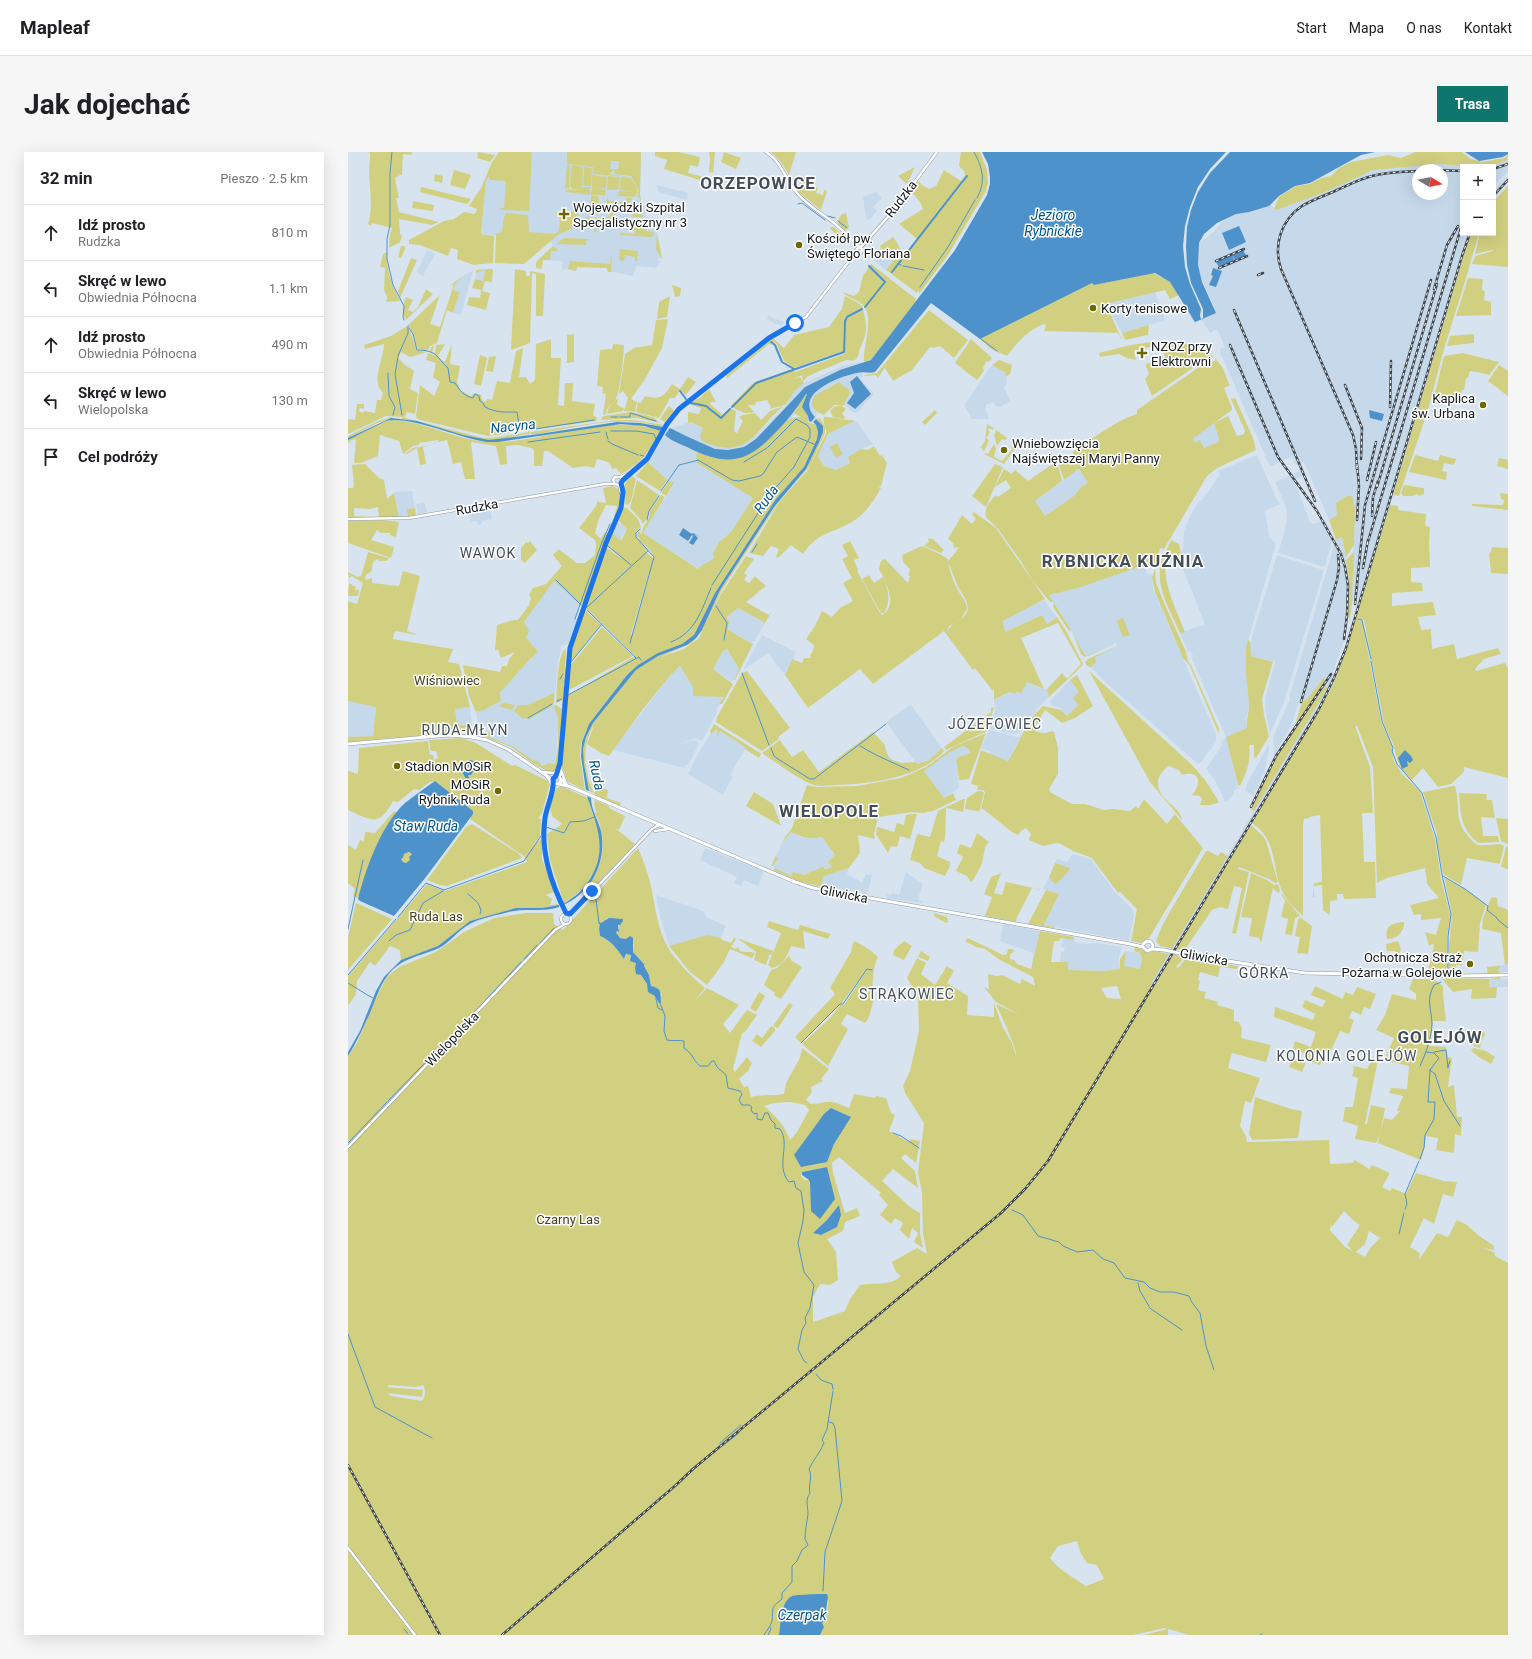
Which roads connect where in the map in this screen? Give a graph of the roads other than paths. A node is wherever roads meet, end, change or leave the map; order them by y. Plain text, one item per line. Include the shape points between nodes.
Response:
1 (766, 152) edge
2 (937, 152) edge
3 (858, 249) junction
4 (858, 254) junction
5 (853, 256) junction
6 (613, 480) junction
7 (621, 481) junction
8 (605, 484) junction
9 (615, 484) junction
10 (348, 519) edge
11 (348, 744) edge
12 (560, 763) junction
13 (543, 772) junction
14 (556, 780) junction
15 (566, 785) junction
16 (571, 787) junction
17 (552, 789) junction
18 (551, 794) junction
19 (652, 822) junction
20 (659, 824) junction
21 (669, 829) junction
22 (654, 830) junction
23 (562, 908) junction
24 (576, 909) junction
25 (567, 914) junction
26 (562, 916) junction
27 (571, 918) junction
28 (561, 920) junction
29 (565, 924) junction
30 (555, 930) junction
31 (1144, 946) junction
32 (1152, 947) junction
33 (1508, 975) edge
34 (348, 1147) edge
35 (348, 1548) edge
36 (415, 1635) edge

1 - 3 main road via 778,163 798,194 837,226
2 - 3 main road, Rudzka via 894,210
3 - 4 main road
3 - 4 main road via 862,253
3 - 5 main road, Rudzka
4 - 5 main road
5 - 7 main road, Rudzka via 806,317 769,338 679,409 650,454
6 - 7 main road, Rudzka via 616,476
6 - 8 main road, Rudzka
6 - 9 main road
7 - 9 main road, Rudzka
7 - 12 main road via 621,508 571,643
8 - 9 main road, Rudzka
8 - 10 main road, Rudzka via 411,518
11 - 13 main road, Gliwicka via 449,735 466,736 502,746
12 - 13 main road via 555,773
12 - 14 main road
12 - 15 main road
13 - 14 main road, Gliwicka
13 - 17 main road
14 - 15 main road, Gliwicka via 562,780
14 - 16 main road, Gliwicka
14 - 17 main road
14 - 18 main road
15 - 16 main road, Gliwicka
16 - 19 main road, Gliwicka
17 - 18 main road
18 - 23 main road via 545,817 544,842 547,865
19 - 20 main road, Gliwicka
19 - 22 main road
20 - 21 main road, Gliwicka
20 - 22 main road
21 - 22 main road
21 - 31 main road, Gliwicka via 813,888
22 - 24 main road
23 - 25 main road
23 - 26 main road
24 - 25 main road
24 - 27 main road
25 - 26 main road
25 - 27 main road
26 - 28 main road
27 - 29 main road
28 - 29 main road
28 - 30 main road, Wielopolska
29 - 30 main road, Wielopolska
30 - 34 main road, Wielopolska
31 - 32 main road via 1148,951
31 - 32 main road via 1145,942 1149,941
32 - 33 main road, Gliwicka, bridge via 1307,973
35 - 36 main road

